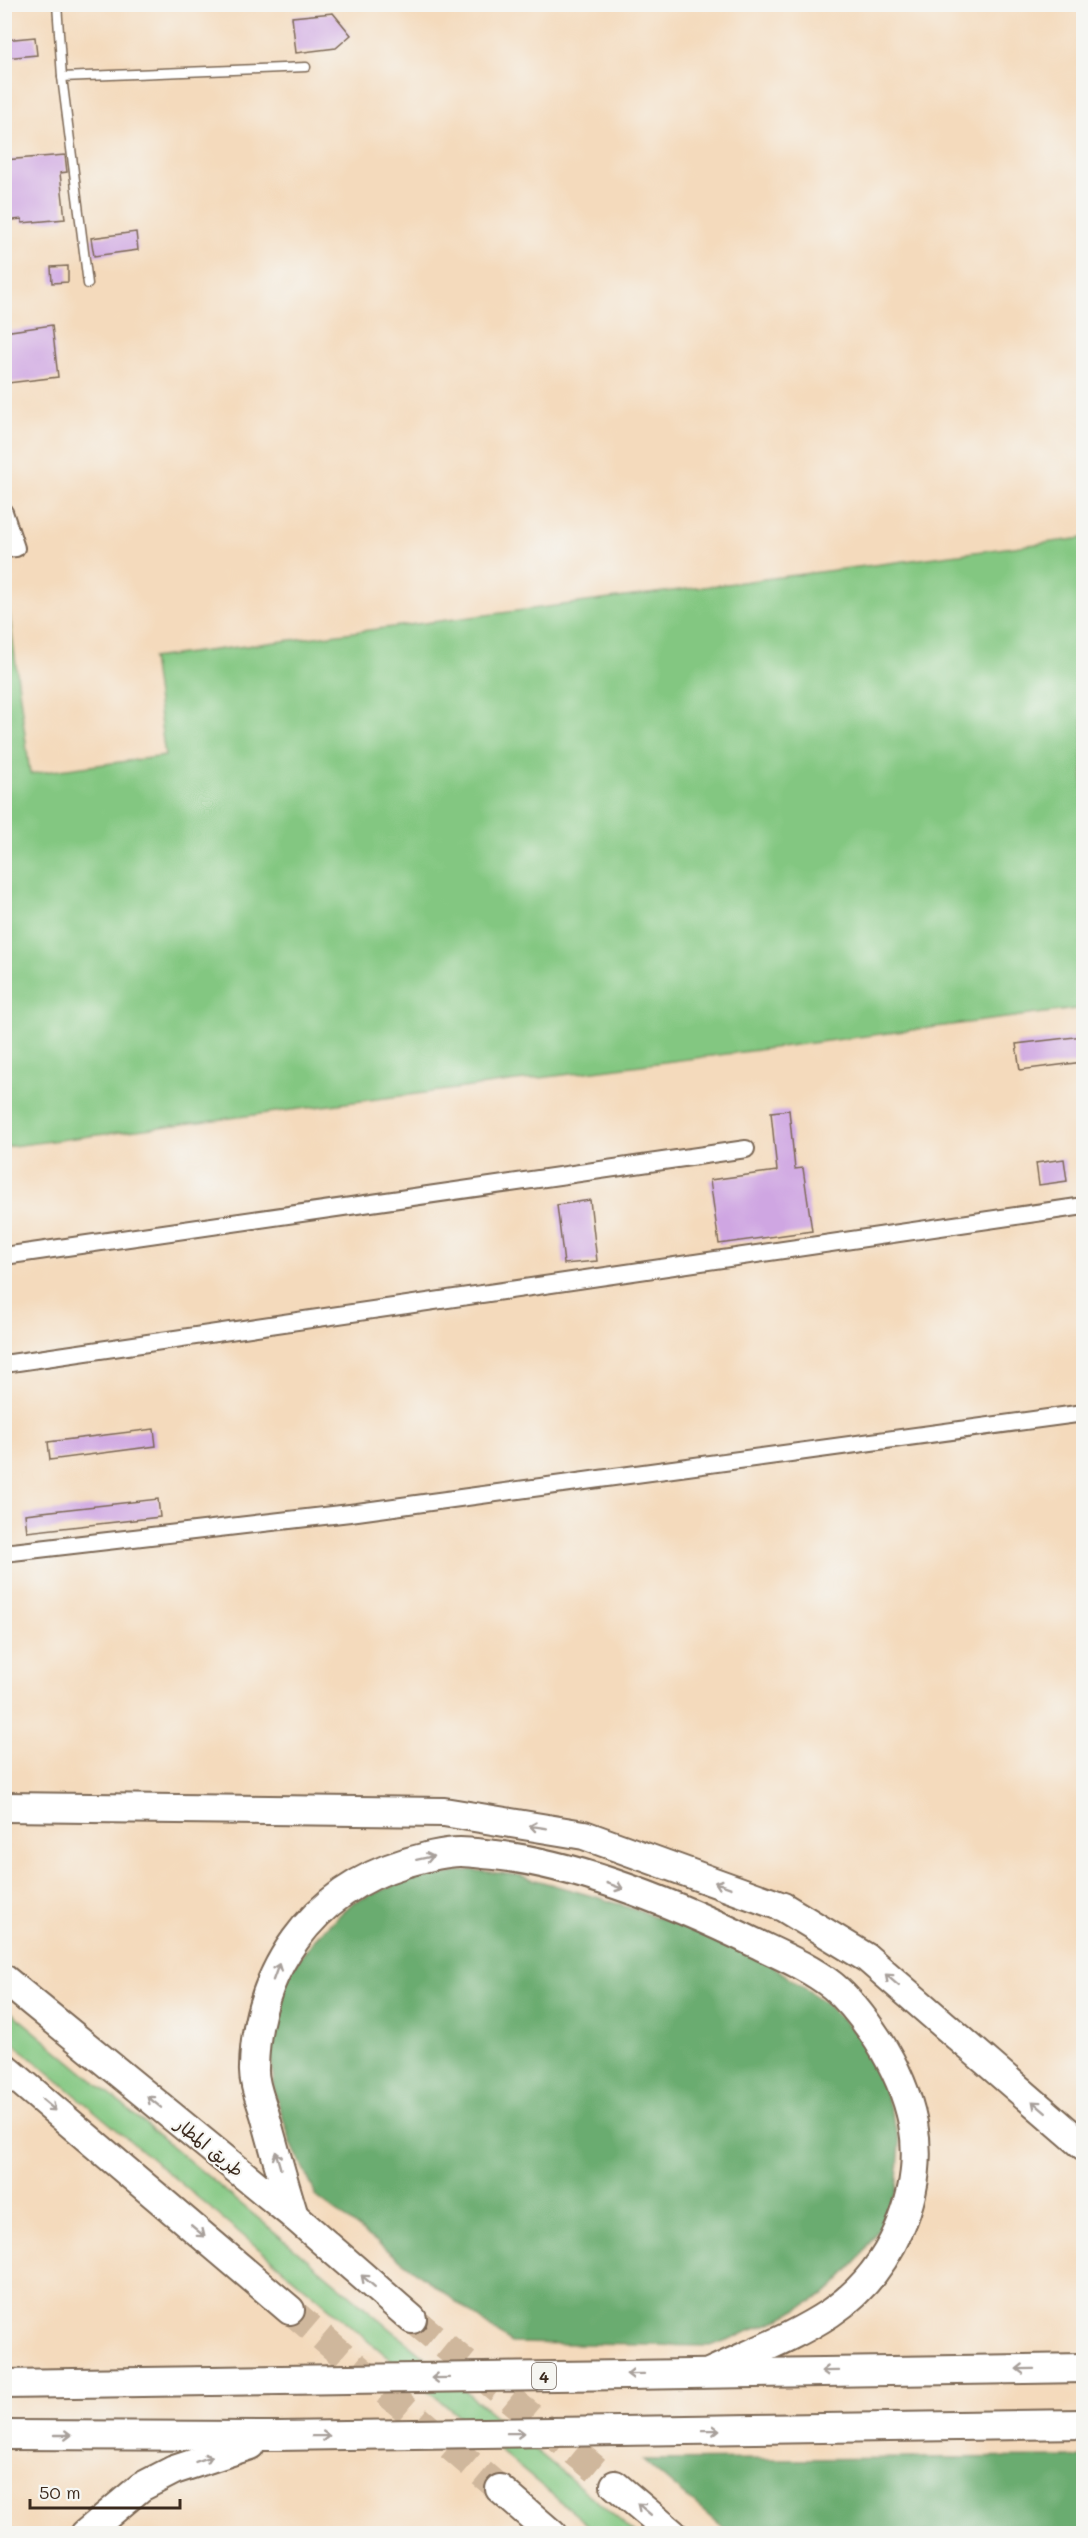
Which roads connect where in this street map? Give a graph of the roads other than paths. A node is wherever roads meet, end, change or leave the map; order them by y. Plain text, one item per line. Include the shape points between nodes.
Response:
1 (57, 4) edge
2 (306, 67) dead end
3 (62, 77) junction
4 (88, 284) dead end
5 (4, 512) edge
6 (4, 549) edge
7 (746, 1149) dead end
8 (1083, 1206) edge
9 (4, 1256) edge
10 (4, 1364) edge
11 (1083, 1413) edge
12 (4, 1553) edge
13 (4, 1807) edge
14 (4, 1979) edge
15 (4, 2067) edge
16 (1083, 2146) edge
17 (294, 2216) junction
18 (290, 2310) tunnel mouth
19 (412, 2319) tunnel mouth
20 (1083, 2368) edge
21 (711, 2372) junction
22 (4, 2384) edge
23 (1083, 2424) edge
24 (4, 2435) edge
25 (277, 2436) junction
26 (615, 2485) tunnel mouth
27 (500, 2489) tunnel mouth
28 (85, 2534) edge
29 (552, 2534) edge
30 (673, 2534) edge

1 - 3 lane
2 - 3 lane
3 - 4 lane
5 - 6 street via 16,548
7 - 9 street
8 - 10 street
11 - 12 street via 350,1513
16 -> 13 highway via 867,1958 783,1907 584,1835 444,1812
17 -> 14 highway, طريق المطار
15 -> 18 highway
19 -> 17 highway, طريق المطار
17 -> 21 highway via 253,2072 258,2023 281,1959 299,1932 353,1885 384,1869 459,1851 518,1858 579,1873 698,1916 802,1966 833,1986 861,2014 902,2085 913,2125 915,2163 909,2203 898,2233 884,2258 859,2287 832,2312
20 -> 21 highway, 4
21 -> 22 highway, 4
25 -> 23 highway
24 -> 25 highway
28 -> 25 highway via 141,2487 158,2478
30 -> 26 highway
27 - 29 highway

